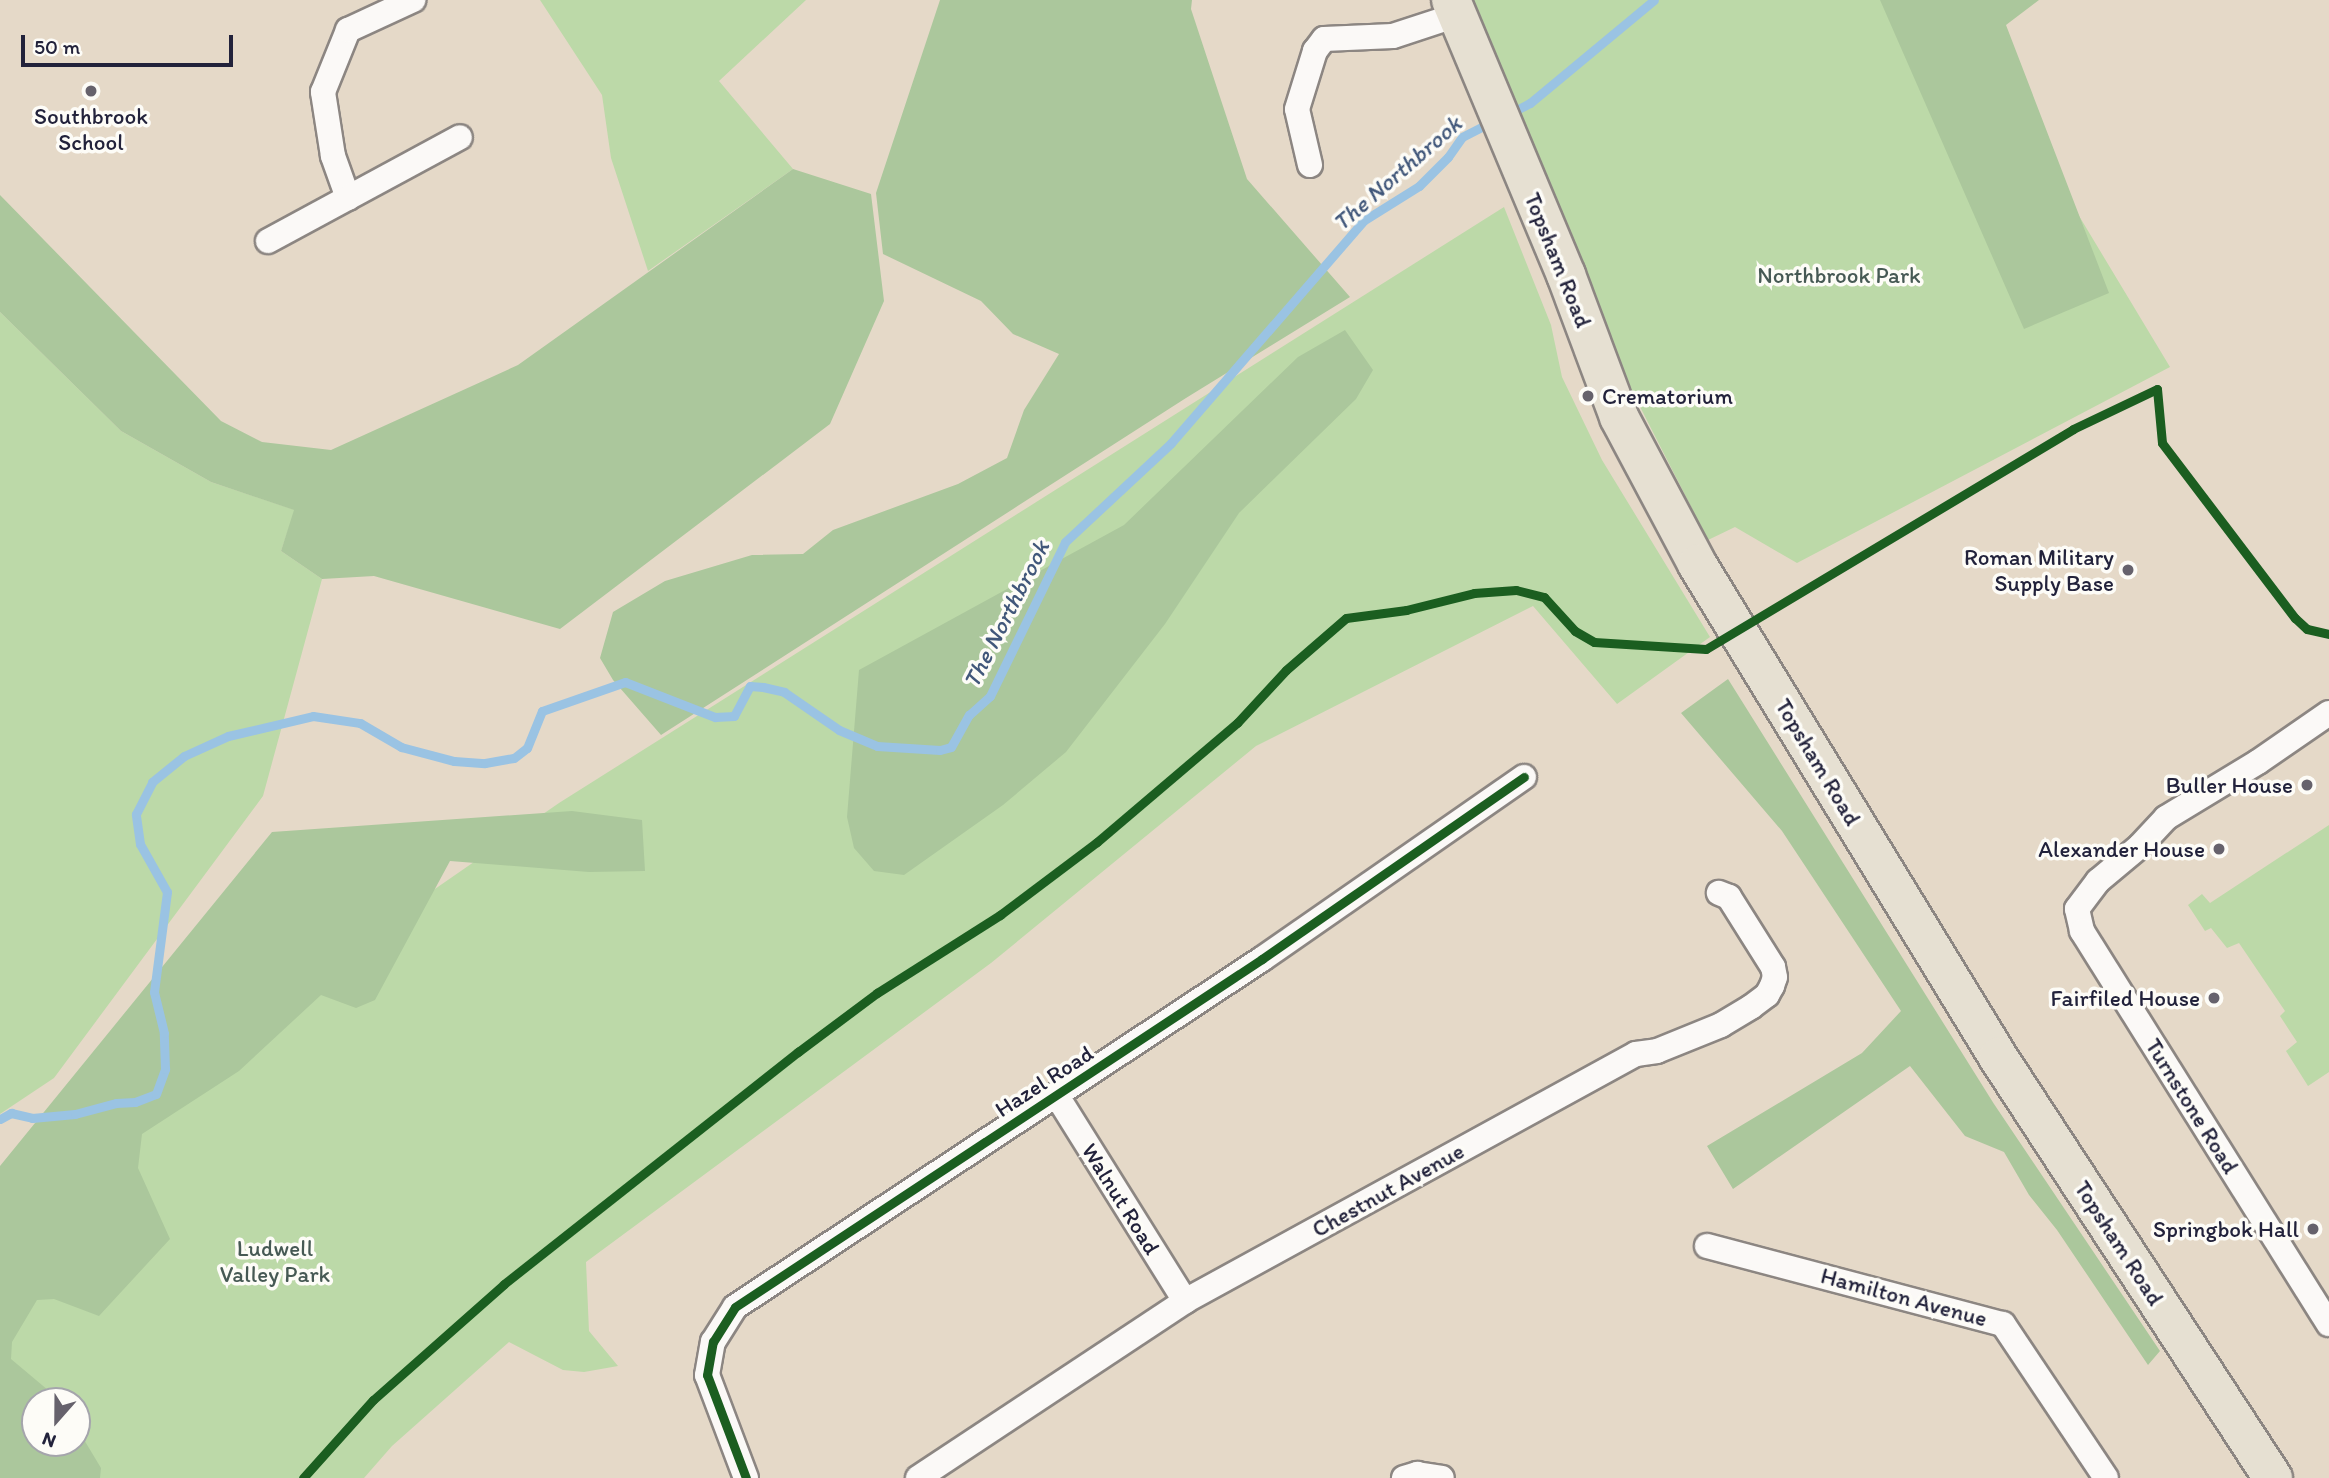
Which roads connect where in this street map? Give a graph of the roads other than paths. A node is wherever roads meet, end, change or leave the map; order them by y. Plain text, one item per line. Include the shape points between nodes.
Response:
1 (413, 0) edge
2 (1454, 8) edge
3 (460, 137) dead end
4 (1310, 164) dead end
5 (348, 198) junction
6 (268, 241) dead end
7 (2329, 713) edge
8 (1524, 777) dead end
9 (1719, 893) dead end
10 (1058, 1096) junction
11 (1707, 1246) dead end
12 (1185, 1301) junction
13 (2329, 1324) edge
14 (746, 1478) edge
15 (918, 1478) edge
16 (1404, 1478) edge
17 (1442, 1478) edge
18 (2106, 1478) edge
19 (2273, 1478) edge

1 - 5 street via 348,30 323,92 333,156
2 - 4 street via 1393,36 1324,39 1315,51 1297,109
2 - 19 main road, Topsham Road via 1566,275 1619,417 1698,564 1998,1057
3 - 5 street
5 - 6 street
7 - 13 street, Turnstone Road via 2166,818 2098,881 2077,909 2082,930
8 - 10 street, Hazel Road
9 - 12 street, Chestnut Avenue via 1730,897 1773,967 1775,978 1767,995 1721,1024 1657,1051 1636,1054
10 - 12 street, Walnut Road
10 - 14 street, Hazel Road via 735,1307 713,1342 706,1375
11 - 18 street, Hamilton Avenue via 2003,1324
12 - 15 street, Chestnut Avenue
16 - 17 street via 1417,1474

